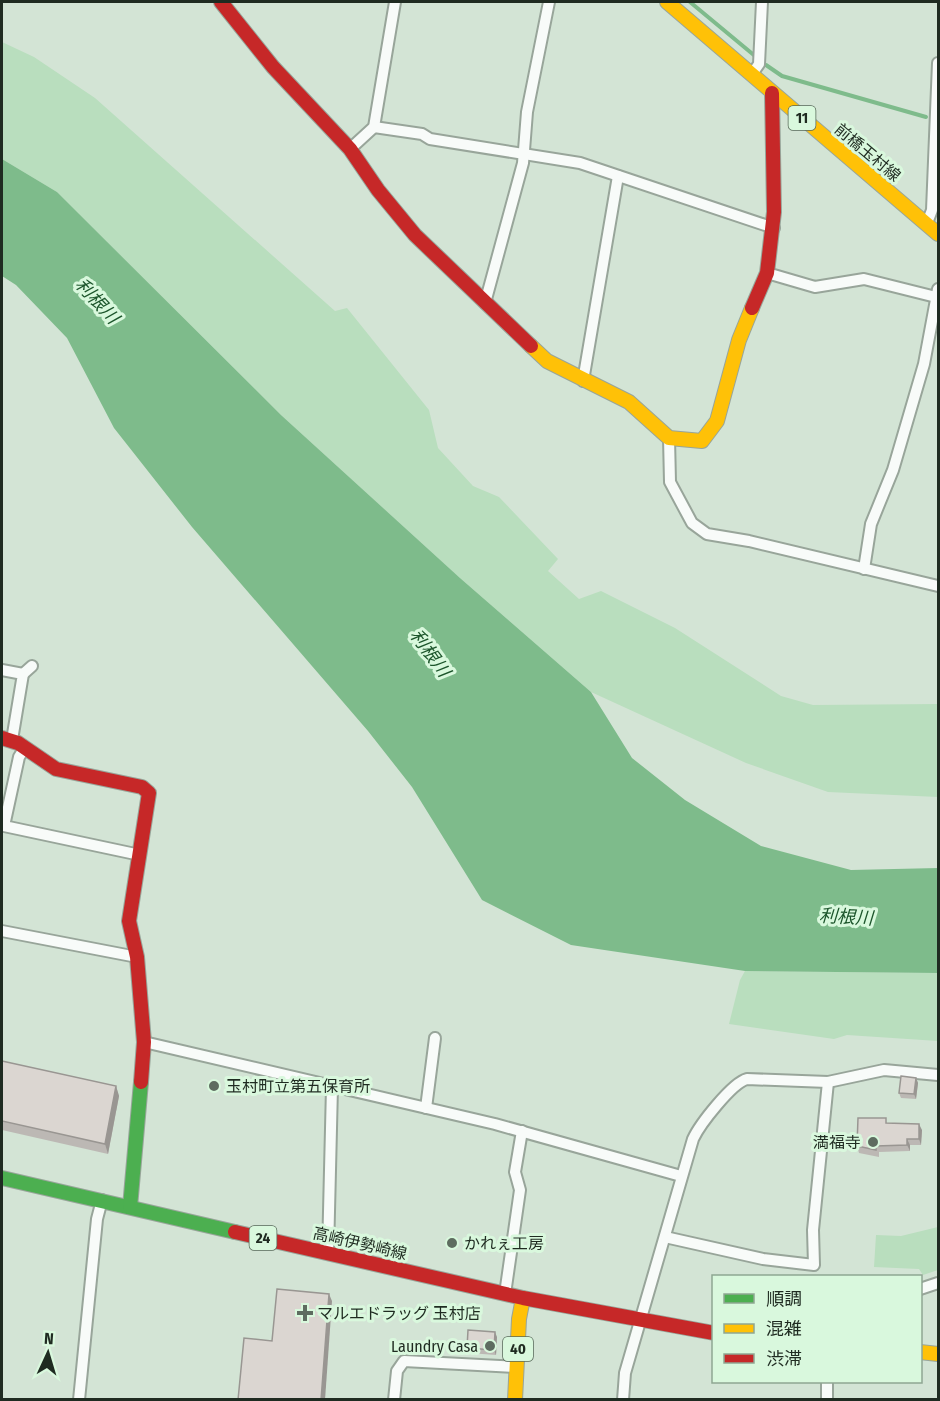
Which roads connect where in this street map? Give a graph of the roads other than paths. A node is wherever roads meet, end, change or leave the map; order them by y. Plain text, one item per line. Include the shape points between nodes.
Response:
1 (221, 2) edge
2 (395, 2) edge
3 (549, 2) edge
4 (667, 2) edge
5 (762, 2) edge
6 (939, 63) edge
7 (752, 74) junction
8 (772, 93) junction
9 (374, 127) junction
10 (937, 130) edge
11 (350, 148) junction
12 (525, 153) junction
13 (618, 176) junction
14 (927, 223) junction
15 (774, 228) junction
16 (939, 234) edge
17 (767, 273) junction
18 (937, 293) edge
19 (485, 303) junction
20 (583, 381) junction
21 (669, 438) junction
22 (864, 569) junction
23 (939, 586) edge
24 (32, 666) dead end
25 (2, 670) edge
26 (23, 674) junction
27 (7, 739) edge
28 (24, 749) junction
29 (140, 855) junction
30 (2, 931) edge
31 (137, 957) junction
32 (435, 1038) dead end
33 (144, 1042) junction
34 (939, 1075) edge
35 (828, 1082) junction
36 (332, 1087) junction
37 (426, 1108) junction
38 (522, 1131) junction
39 (681, 1176) junction
40 (2, 1178) edge
41 (102, 1200) junction
42 (130, 1207) junction
43 (664, 1237) junction
44 (328, 1253) junction
45 (939, 1283) edge
46 (922, 1288) edge
47 (506, 1294) junction
48 (523, 1298) junction
49 (640, 1321) junction
50 (712, 1333) edge
51 (922, 1352) edge
52 (939, 1354) edge
53 (517, 1367) junction
54 (827, 1383) edge
55 (79, 1400) edge
56 (394, 1400) edge
57 (515, 1400) edge
58 (622, 1400) edge
59 (827, 1400) edge

1 - 11 street via 273,67
2 - 9 street
3 - 12 street via 527,112
4 - 7 street, 前橋玉村線 / 11
5 - 7 street via 759,64
6 - 10 street
7 - 8 street, 前橋玉村線 / 11
8 - 14 street, 前橋玉村線 / 11
8 - 15 street
9 - 11 street
9 - 12 street
10 - 14 street via 932,210
11 - 19 street via 415,235
12 - 13 street
12 - 19 street
13 - 15 street
13 - 20 street
14 - 16 street, 前橋玉村線 / 11
15 - 17 street
17 - 18 street via 815,287 864,279
17 - 21 street via 739,340 717,421 702,441
18 - 22 street via 924,364 893,470 871,524
19 - 20 street via 547,361
20 - 21 street via 628,402
21 - 22 street via 670,482 688,518 699,530
22 - 23 street
24 - 26 street
25 - 26 street
26 - 27 street
27 - 28 street
28 - 29 street via 56,769 147,789 150,798
28 - 29 street via 4,826
29 - 31 street via 129,921
30 - 31 street
31 - 33 street
32 - 37 street
33 - 36 street
33 - 42 street
34 - 35 street via 884,1070
35 - 39 street via 747,1079 738,1083 697,1131
35 - 43 street via 813,1230 814,1265 763,1259
36 - 37 street
36 - 44 street
37 - 38 street
38 - 39 street
38 - 47 street via 515,1172 520,1190
39 - 43 street
40 - 41 street, 高崎伊勢崎線 / 24
41 - 42 street, 高崎伊勢崎線 / 24
41 - 55 street
42 - 44 street, 高崎伊勢崎線 / 24
43 - 49 street
44 - 47 street, 高崎伊勢崎線 / 24
45 - 46 street
47 - 48 street, 高崎伊勢崎線 / 24
48 - 49 street, 高崎伊勢崎線 / 24
48 - 53 street, 40
49 - 50 street, 高崎伊勢崎線 / 24
49 - 58 street via 625,1373
51 - 52 street
53 - 56 street via 404,1361 397,1371
53 - 57 street, 40
54 - 59 street

